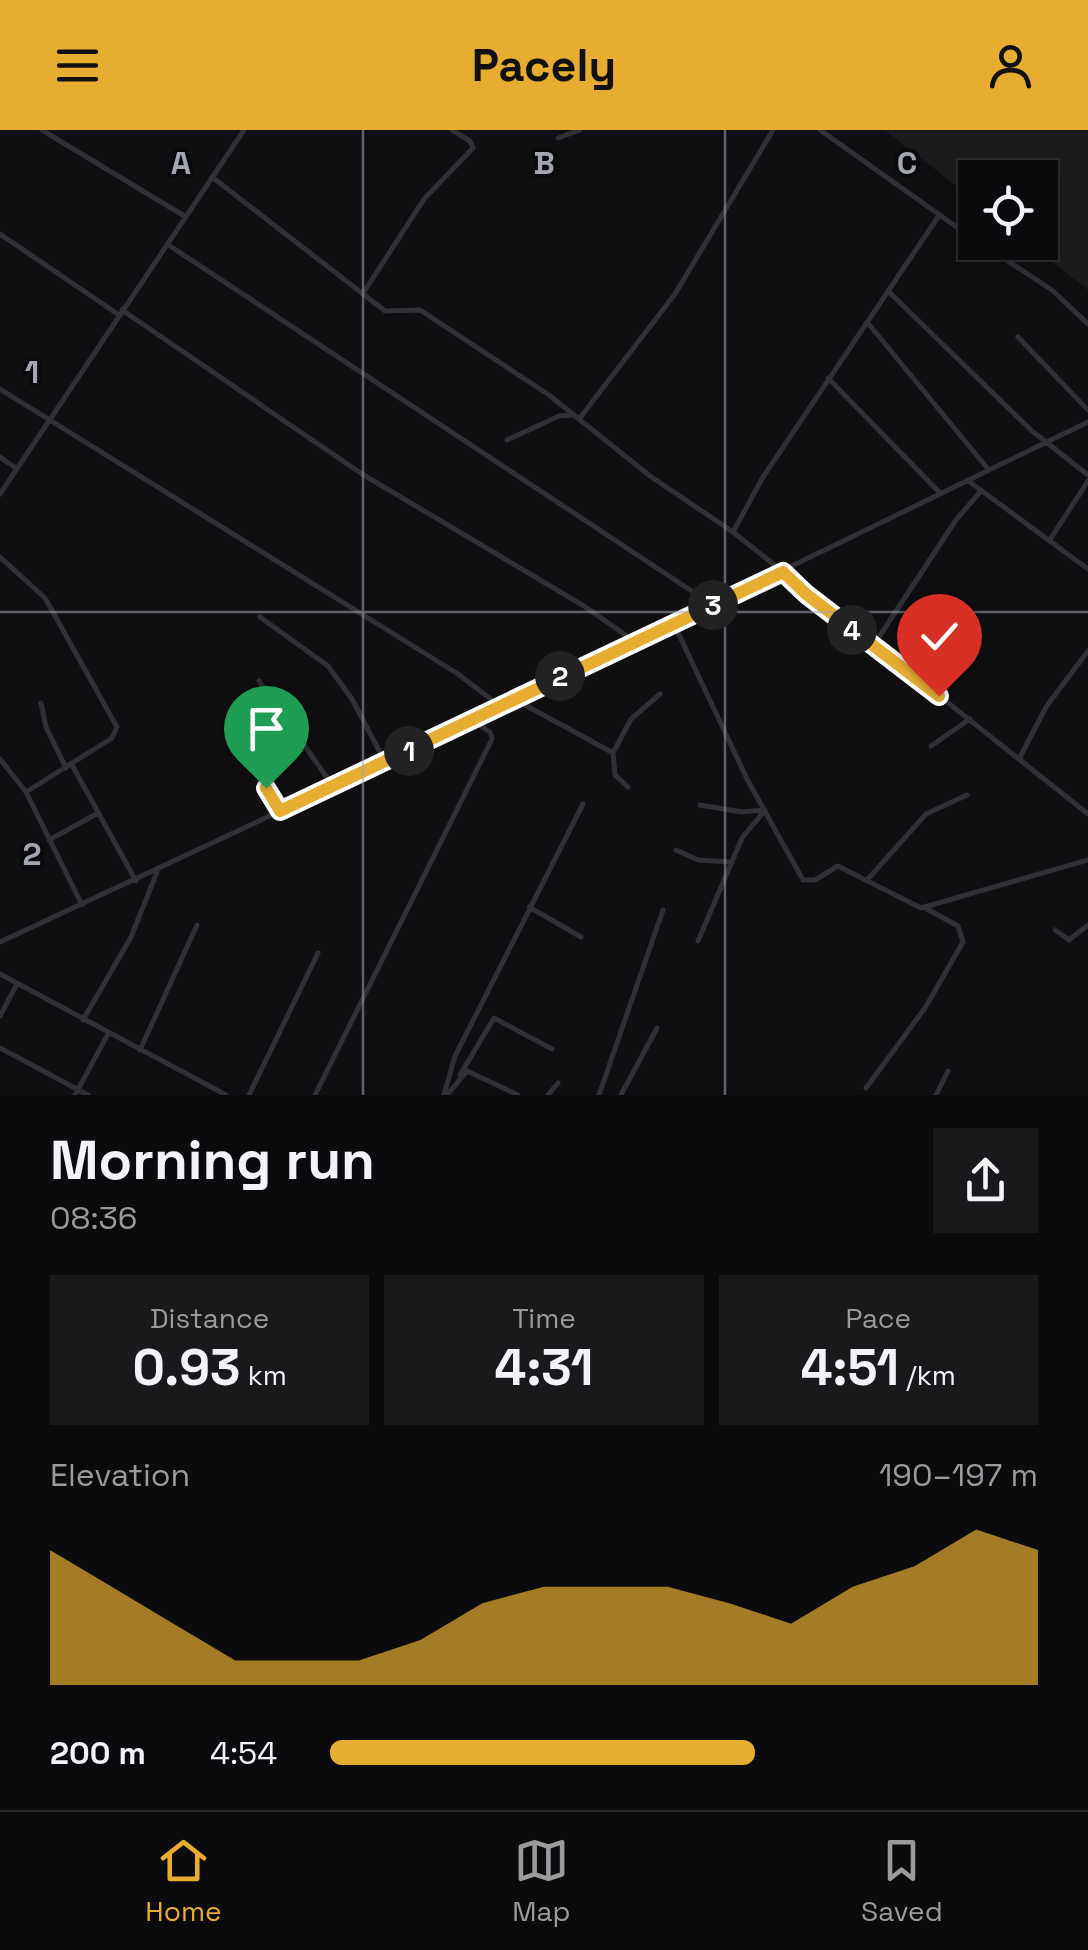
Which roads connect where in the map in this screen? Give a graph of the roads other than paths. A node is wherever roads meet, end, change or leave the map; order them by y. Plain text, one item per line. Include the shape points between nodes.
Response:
1 (42, 130) edge
2 (244, 130) edge
3 (452, 130) edge
4 (580, 130) edge
5 (773, 130) edge
6 (820, 130) edge
7 (558, 138) dead end
8 (212, 177) junction
9 (186, 216) junction
10 (938, 216) junction
11 (958, 229) edge
12 (0, 234) edge
13 (167, 244) junction
14 (1006, 260) edge
15 (364, 292) junction
16 (888, 292) junction
17 (121, 312) junction
18 (867, 322) junction
19 (1088, 324) edge
20 (1018, 337) dead end
21 (828, 378) junction
22 (0, 388) edge
23 (1088, 410) edge
24 (576, 417) junction
25 (49, 422) junction
26 (1088, 422) edge
27 (507, 440) dead end
28 (1046, 442) junction
29 (0, 458) edge
30 (17, 469) junction
31 (988, 469) junction
32 (1088, 478) edge
33 (967, 480) junction
34 (981, 491) junction
35 (940, 493) junction
36 (0, 494) edge
37 (732, 532) junction
38 (1050, 538) junction
39 (0, 558) edge
40 (1088, 569) edge
41 (783, 572) junction
42 (713, 605) junction
43 (260, 616) dead end
44 (674, 624) junction
45 (634, 641) junction
46 (873, 646) junction
47 (1088, 651) edge
48 (259, 681) dead end
49 (660, 694) dead end
50 (516, 700) junction
51 (41, 703) dead end
52 (501, 707) junction
53 (970, 719) junction
54 (473, 721) junction
55 (234, 738) dead end
56 (932, 746) dead end
57 (613, 753) junction
58 (1020, 758) junction
59 (0, 759) edge
60 (384, 762) junction
61 (69, 766) junction
62 (333, 786) junction
63 (628, 787) dead end
64 (26, 792) junction
65 (968, 795) dead end
66 (582, 804) dead end
67 (700, 805) dead end
68 (765, 810) junction
69 (280, 811) junction
70 (99, 812) junction
71 (1088, 814) edge
72 (49, 840) junction
73 (676, 850) dead end
74 (1088, 860) edge
75 (732, 862) junction
76 (158, 871) junction
77 (867, 880) junction
78 (136, 881) junction
79 (82, 905) junction
80 (530, 907) junction
81 (924, 908) junction
82 (664, 910) dead end
83 (197, 925) dead end
84 (1088, 925) edge
85 (1055, 930) dead end
86 (581, 937) dead end
87 (698, 941) dead end
88 (0, 942) edge
89 (318, 953) dead end
90 (0, 974) edge
91 (17, 984) junction
92 (0, 1016) edge
93 (83, 1020) junction
94 (657, 1028) dead end
95 (108, 1034) junction
96 (0, 1048) edge
97 (552, 1049) dead end
98 (140, 1050) junction
99 (948, 1070) dead end
100 (460, 1075) junction
101 (558, 1083) dead end
102 (79, 1087) junction
103 (866, 1088) dead end
104 (74, 1095) edge
105 (88, 1095) edge
106 (226, 1095) edge
107 (248, 1095) edge
108 (316, 1095) edge
109 (446, 1095) edge
110 (518, 1095) edge
111 (548, 1095) edge
112 (599, 1095) edge
113 (621, 1095) edge
114 (936, 1095) edge

1 - 9 street
2 - 8 street
3 - 15 street via 473,148 424,199
4 - 7 street
5 - 24 street via 664,311
6 - 10 street
8 - 9 street
8 - 15 street
9 - 13 street
10 - 11 street
10 - 16 street
12 - 17 street
13 - 17 street
13 - 42 street
14 - 19 street
15 - 24 street via 391,313 420,310
16 - 18 street
16 - 28 street
17 - 25 street
17 - 45 street via 362,474
18 - 21 street
18 - 31 street
20 - 23 street
21 - 35 street
21 - 37 street
22 - 25 street
24 - 27 street
24 - 37 street
25 - 30 street
25 - 52 street
26 - 28 street
28 - 31 street
28 - 32 street
29 - 30 street
30 - 36 street
31 - 33 street
32 - 38 street
33 - 34 street
33 - 35 street
34 - 38 street
34 - 46 street
35 - 41 street
37 - 41 street
38 - 40 street
39 - 61 street via 45,598 114,717 116,735
41 - 42 street
41 - 46 street
42 - 44 street
43 - 60 street via 328,666
44 - 45 street
44 - 68 street
45 - 50 street
46 - 53 street
47 - 58 street via 1046,707
48 - 62 street
49 - 57 street via 631,719
50 - 52 street
50 - 57 street
51 - 61 street via 46,727
52 - 54 street
53 - 56 street
53 - 58 street
54 - 60 street
54 - 108 street via 492,738
55 - 69 street
57 - 63 street via 615,775
58 - 71 street
59 - 64 street
60 - 62 street
61 - 64 street
61 - 70 street
62 - 69 street
64 - 72 street
65 - 77 street via 926,814
66 - 80 street
67 - 68 street
68 - 75 street
68 - 77 street via 799,877 815,880 838,866
69 - 76 street
70 - 72 street
70 - 78 street
72 - 79 street
73 - 75 street via 698,860
74 - 81 street
75 - 87 street
76 - 78 street
76 - 93 street via 131,937
77 - 81 street
78 - 79 street
79 - 88 street
80 - 86 street
80 - 109 street via 455,1056
81 - 103 street via 958,926 963,942
82 - 112 street
83 - 98 street
84 - 85 street via 1069,940
89 - 107 street
90 - 91 street
91 - 92 street
91 - 93 street
93 - 95 street
94 - 113 street
95 - 98 street
95 - 102 street
96 - 102 street
97 - 100 street via 494,1018
98 - 106 street
99 - 114 street
100 - 109 street
100 - 110 street via 467,1071
101 - 111 street
102 - 104 street
102 - 105 street

